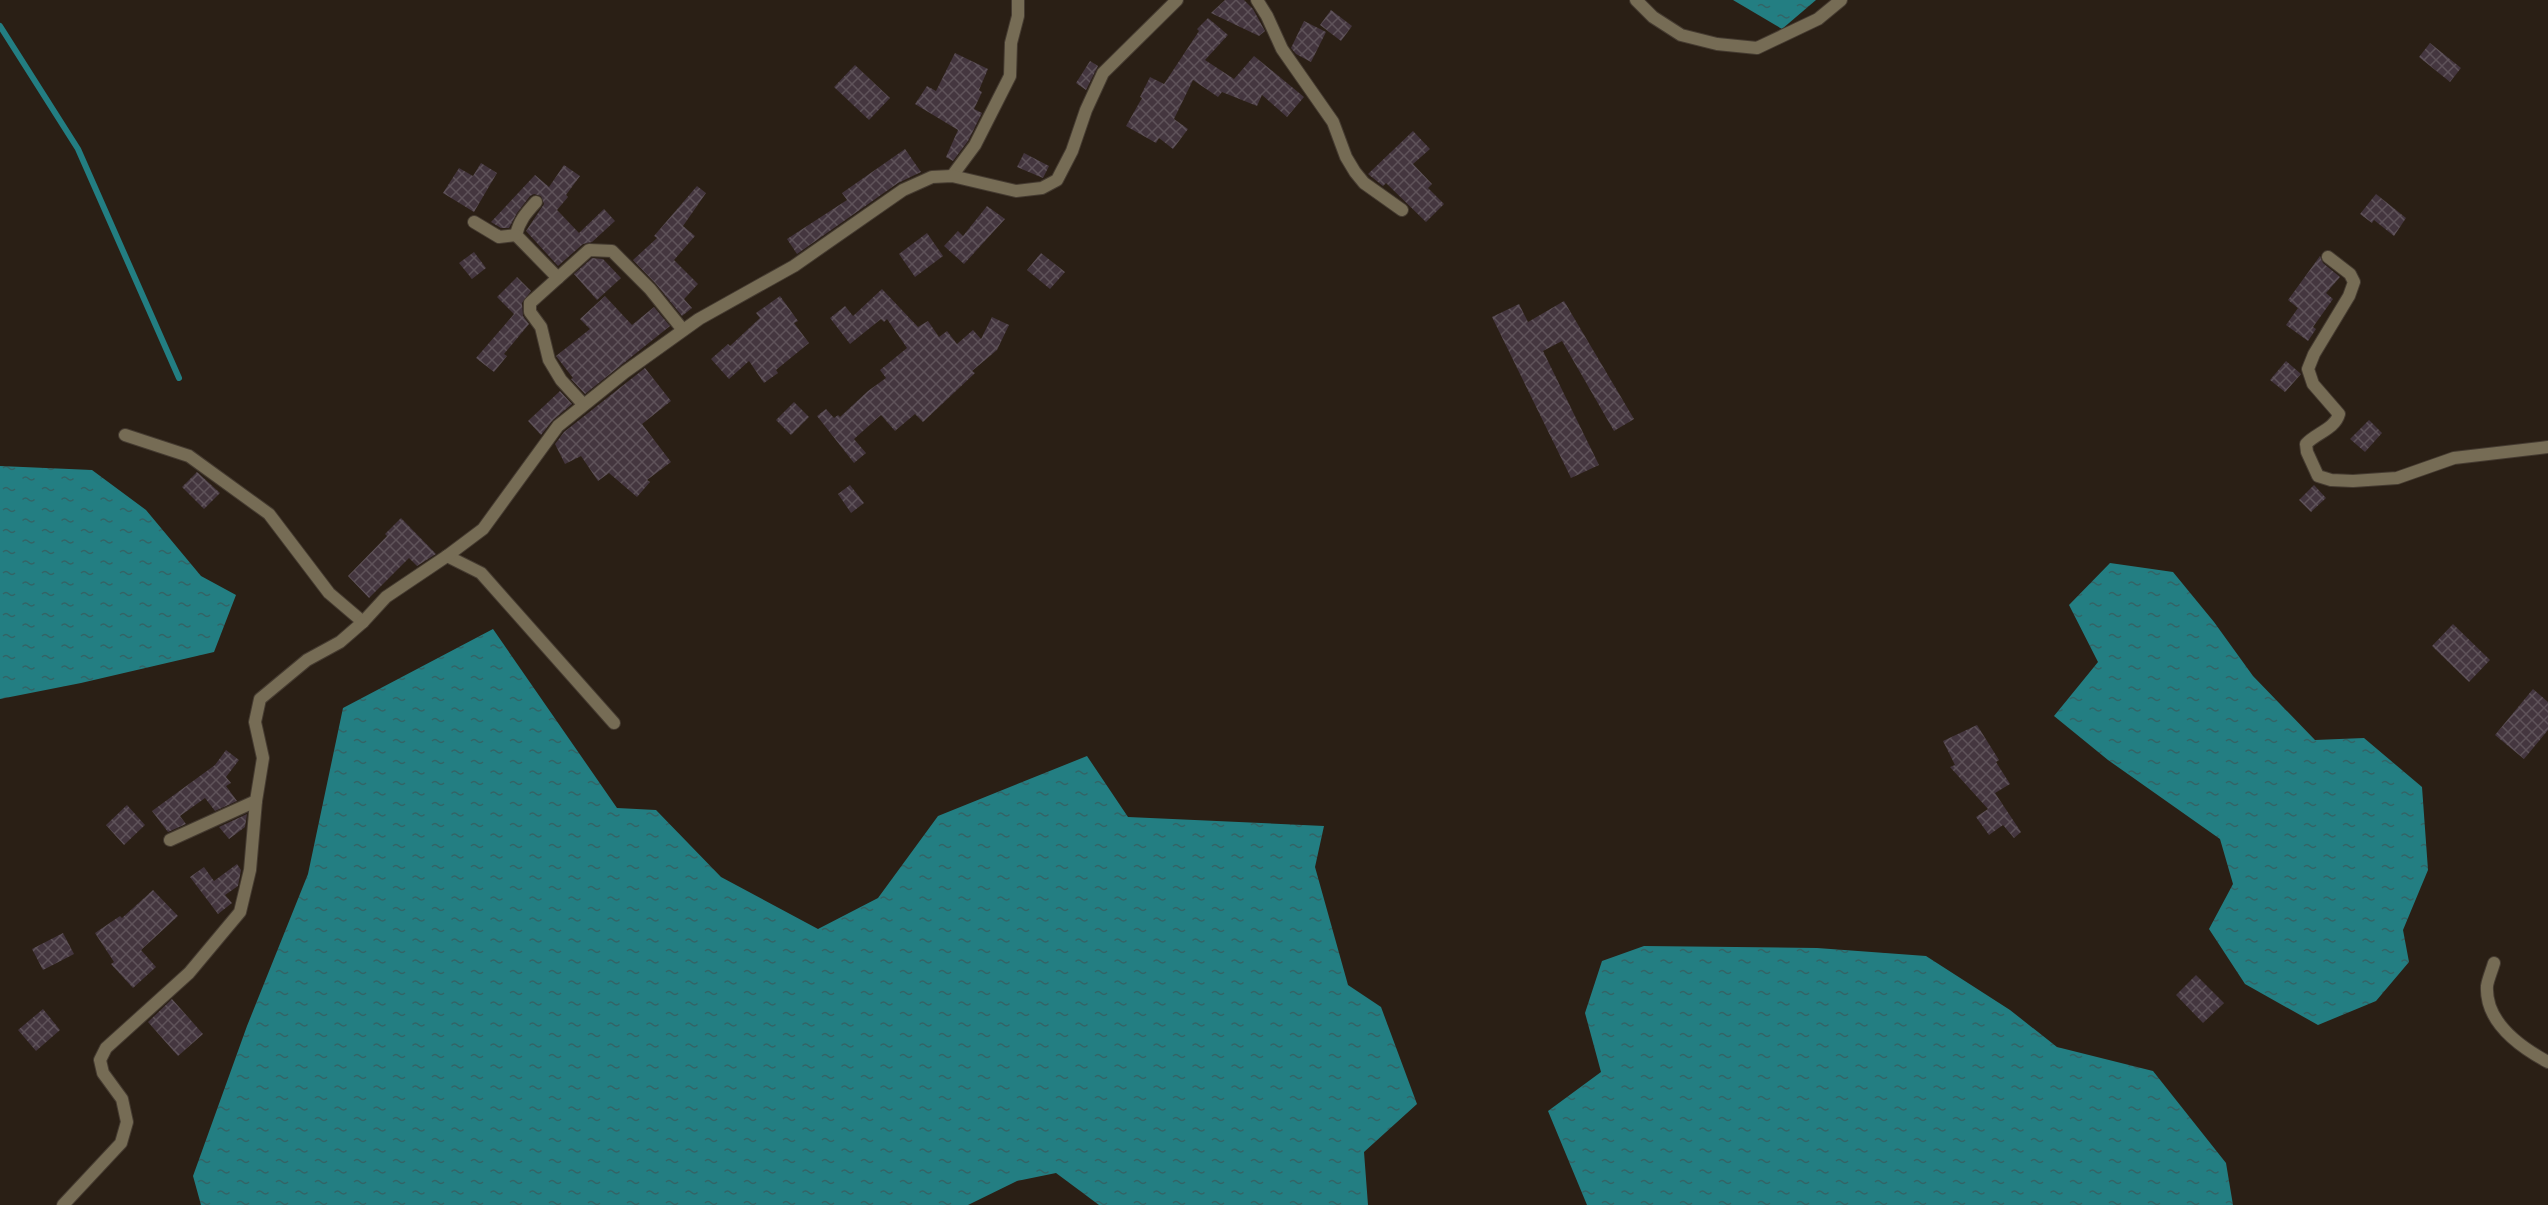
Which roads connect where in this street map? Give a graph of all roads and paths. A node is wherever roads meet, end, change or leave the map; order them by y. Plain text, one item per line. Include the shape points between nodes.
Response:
1 (1018, 0) edge
2 (1177, 0) edge
3 (1257, 0) edge
4 (1636, 0) edge
5 (1841, 0) edge
6 (952, 176) junction
7 (536, 202) dead end
8 (1402, 210) dead end
9 (474, 222) dead end
10 (516, 235) junction
11 (2328, 257) dead end
12 (558, 278) junction
13 (683, 330) junction
14 (583, 404) junction
15 (125, 435) dead end
16 (2548, 447) edge
17 (447, 556) junction
18 (363, 622) junction
19 (614, 723) dead end
20 (256, 801) junction
21 (170, 840) dead end
22 (2494, 963) dead end
23 (2548, 1062) edge
24 (63, 1205) edge

1 - 6 street via 1010,76 975,145
2 - 6 street via 1103,74 1057,180 1042,188 1016,191
3 - 8 street via 1282,49 1333,122 1355,172
4 - 5 street via 1653,17 1681,34 1717,44 1757,48 1818,19
6 - 13 street via 932,177 903,190 794,266
7 - 10 street via 524,215
9 - 10 street via 499,237
10 - 12 street
11 - 16 street via 2354,282 2308,369 2313,384 2339,414 2331,427 2306,444 2318,476 2353,481 2397,478 2454,458
12 - 13 street via 589,250 612,251
12 - 14 street via 530,303 530,312 541,327 549,360
13 - 14 street
14 - 17 street via 558,426 483,529
15 - 18 street via 189,456 269,514 329,593
17 - 18 street via 386,597
17 - 19 street via 481,573
18 - 20 street via 340,642 307,660 260,699 255,722 264,758
20 - 21 street
20 - 24 street via 250,870 240,912 189,973 106,1048 100,1060 103,1073 122,1099 128,1122 121,1143
22 - 23 street via 2487,986 2491,1009 2509,1037

